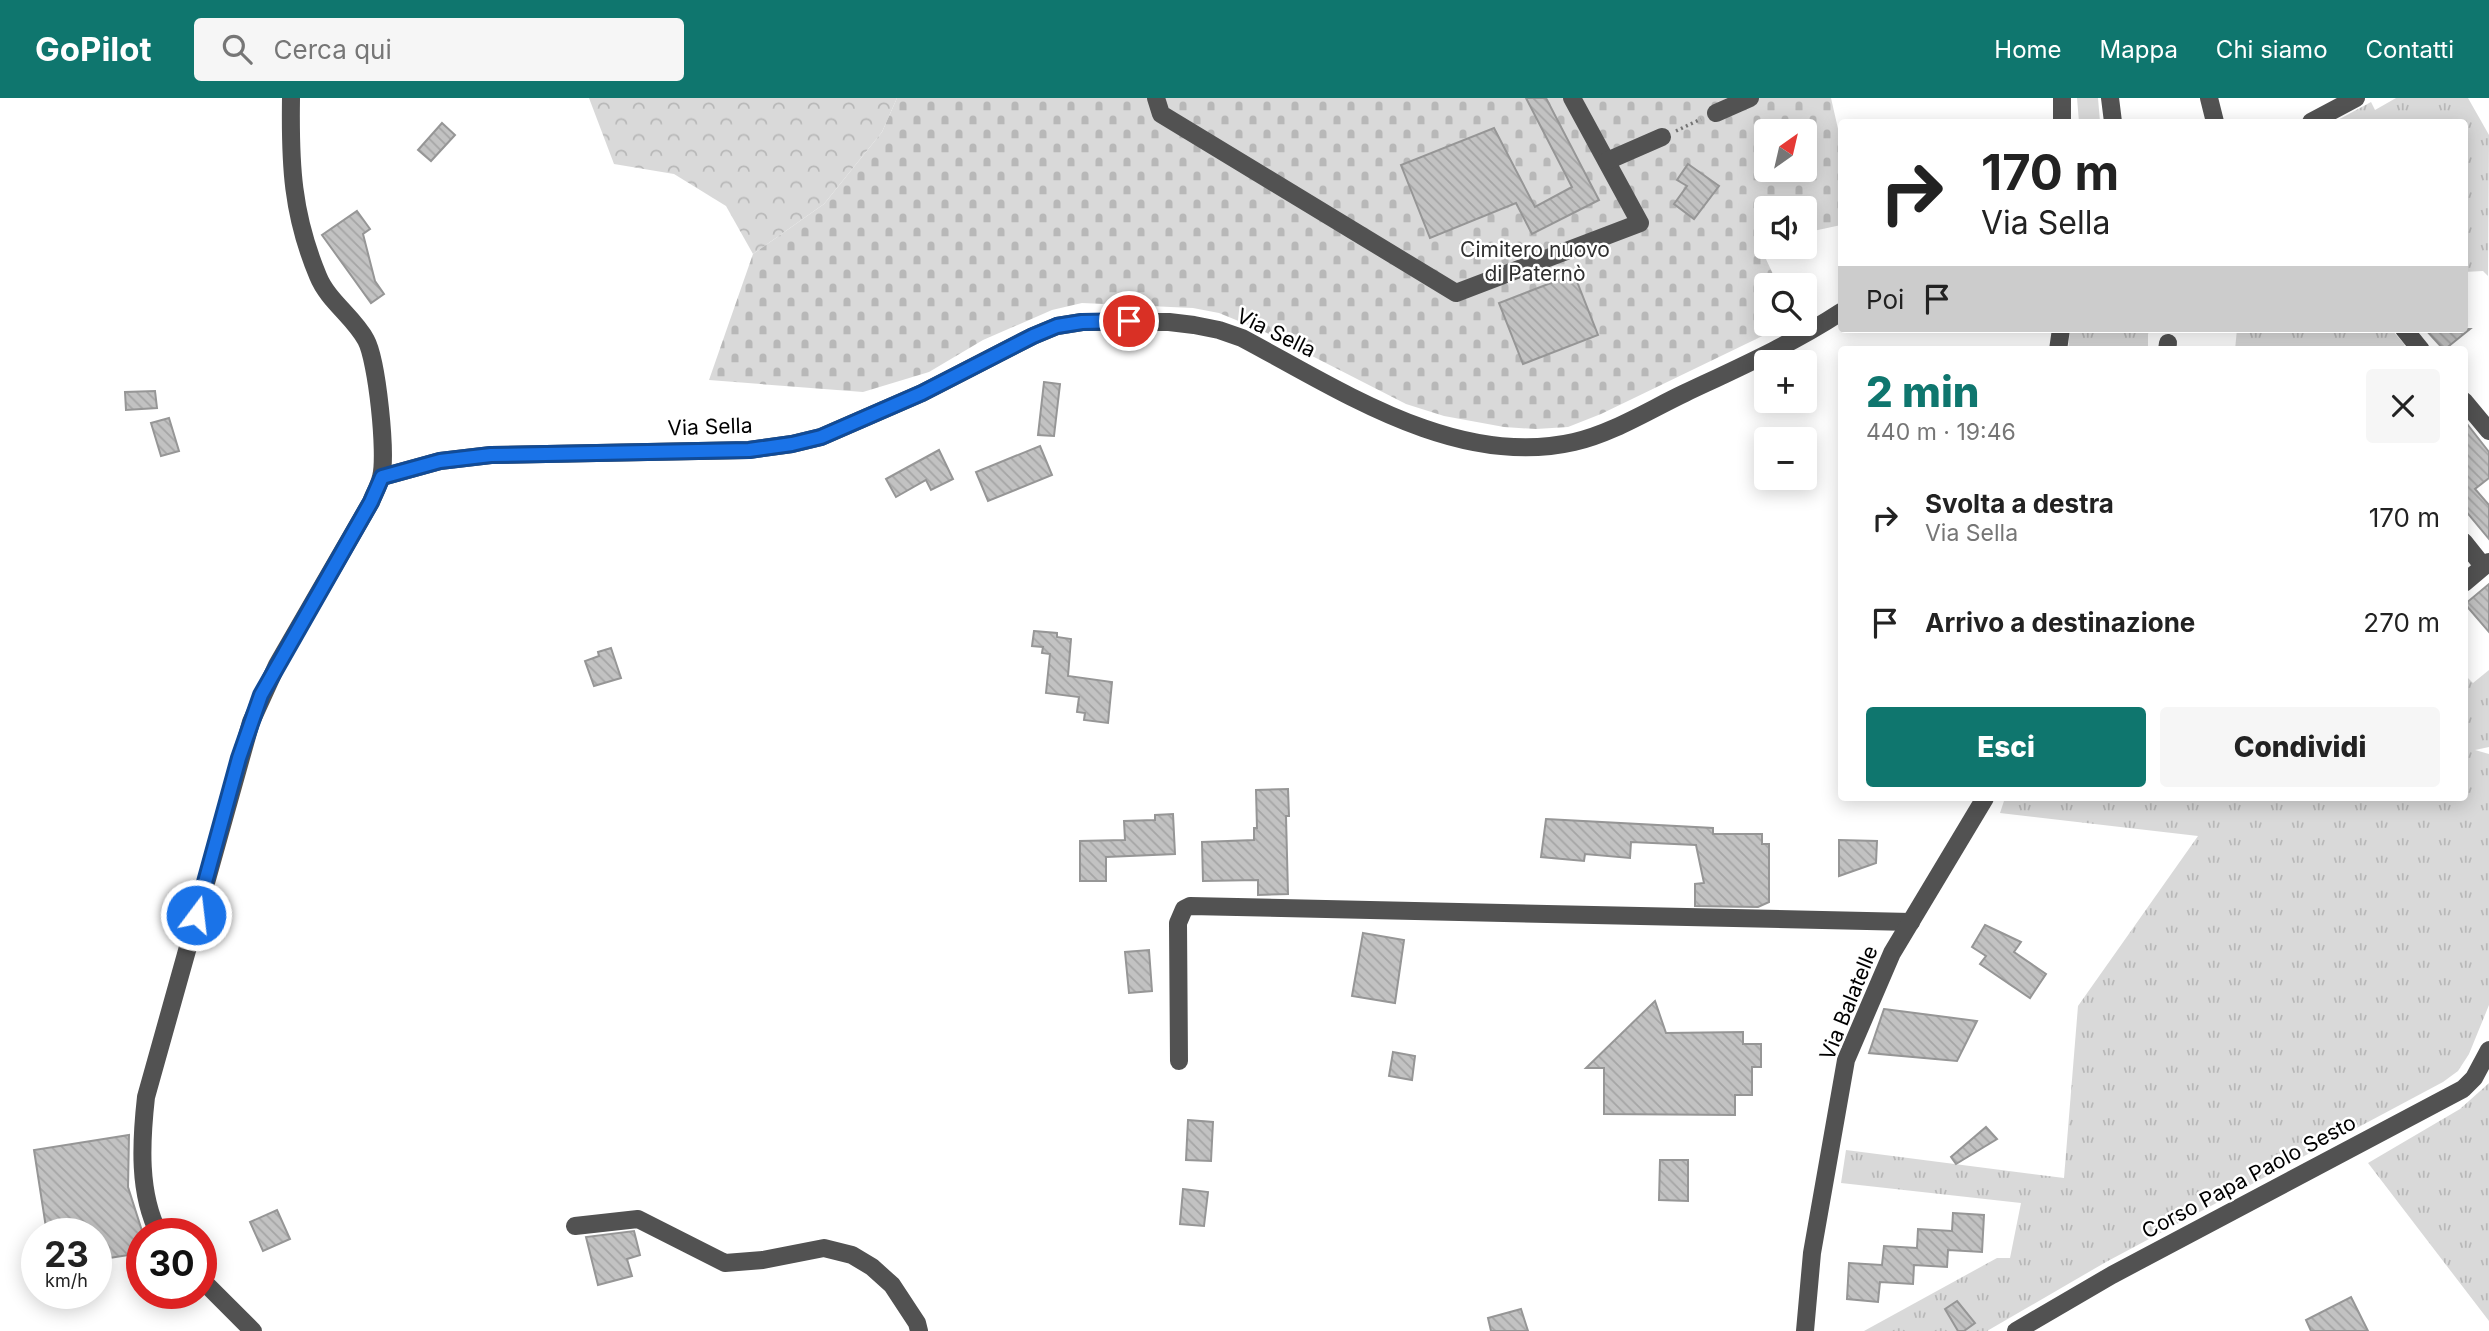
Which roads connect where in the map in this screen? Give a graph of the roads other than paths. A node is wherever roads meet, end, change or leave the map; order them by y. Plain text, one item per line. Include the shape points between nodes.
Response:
1 (291, 98) edge
2 (1156, 98) edge
3 (1572, 98) edge
4 (1750, 98) edge
5 (2109, 98) edge
6 (2209, 98) edge
7 (2356, 98) edge
8 (1716, 113) road end
9 (2112, 119) edge
10 (2214, 119) edge
11 (2317, 119) edge
12 (1662, 137) road end
13 (1607, 161) junction
14 (1838, 314) edge
15 (2468, 406) edge
16 (2489, 431) edge
17 (382, 477) junction
18 (2468, 546) edge
19 (2486, 564) edge
20 (2468, 580) edge
21 (1983, 801) edge
22 (1911, 922) junction
23 (2489, 1050) edge
24 (1179, 1060) dead end
25 (152, 1218) edge
26 (575, 1226) dead end
27 (217, 1295) edge
28 (253, 1331) edge
29 (919, 1331) edge
30 (1805, 1331) edge
31 (2016, 1331) edge

1 - 17 street via 294,201 319,279 372,353 384,440
2 - 13 street via 1161,114 1456,293 1640,223
3 - 13 street
4 - 8 street
5 - 9 street
6 - 10 street
7 - 11 street
12 - 13 street
14 - 17 street, Via Sella via 1767,354 1599,434 1553,446 1505,447 1412,425 1219,330 1169,322 1108,321 1057,326 922,393 821,437 792,444 749,450 491,455 440,461
15 - 16 street
17 - 25 street via 272,675 239,758 146,1097 144,1188
18 - 19 street
19 - 20 street
21 - 22 street, Via Balatelle
22 - 24 street via 1190,906 1178,923
22 - 30 street, Via Balatelle via 1892,953 1846,1060 1812,1253
23 - 31 street, Corso Papa Paolo Sesto via 2463,1089 2112,1275
26 - 29 street via 638,1219 725,1263 824,1248 852,1255 892,1285
27 - 28 street

